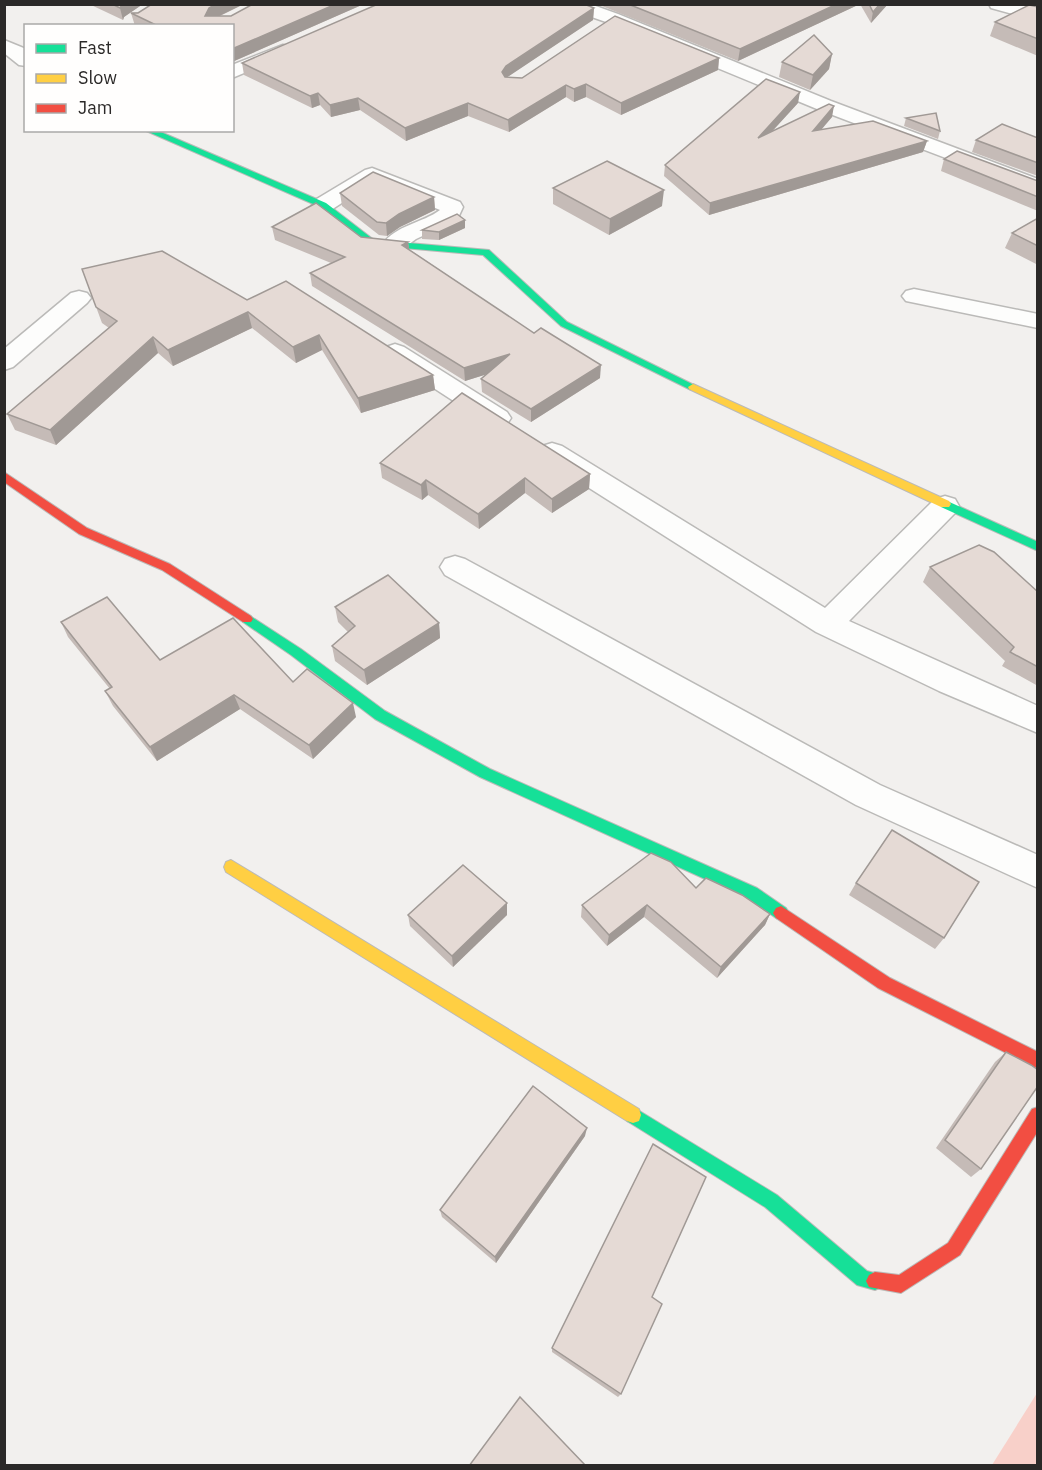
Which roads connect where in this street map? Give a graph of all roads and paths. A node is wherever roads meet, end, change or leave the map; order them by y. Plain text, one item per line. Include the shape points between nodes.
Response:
1 (572, 4) edge
2 (997, 4) edge
3 (1038, 16) edge
4 (612, 18) junction
5 (593, 32) edge
6 (304, 41) edge
7 (234, 71) edge
8 (153, 132) edge
9 (1035, 183) edge
10 (323, 205) junction
11 (393, 244) junction
12 (914, 296) dead end
13 (79, 298) dead end
14 (1038, 321) edge
15 (378, 341) edge
16 (4, 362) edge
17 (4, 476) edge
18 (945, 506) junction
19 (1038, 547) edge
20 (455, 567) dead end
21 (827, 624) junction
22 (1038, 720) edge
23 (231, 867) dead end
24 (1038, 872) edge
25 (1038, 1061) edge
26 (1038, 1115) edge

1 - 4 street
2 - 3 street
4 - 5 street
4 - 9 street via 813,101
6 - 7 street
8 - 10 street
10 - 11 street via 372,243
10 - 11 street via 372,174 452,207 449,215
11 - 18 street via 486,252 564,324
12 - 14 street
13 - 16 street
15 - 21 street
17 - 25 street via 83,531 166,567 296,652 389,721 485,773 752,893 884,983
18 - 19 street
18 - 21 street
20 - 24 street via 868,795
21 - 22 street
23 - 26 street via 771,1201 863,1279 901,1284 954,1250

